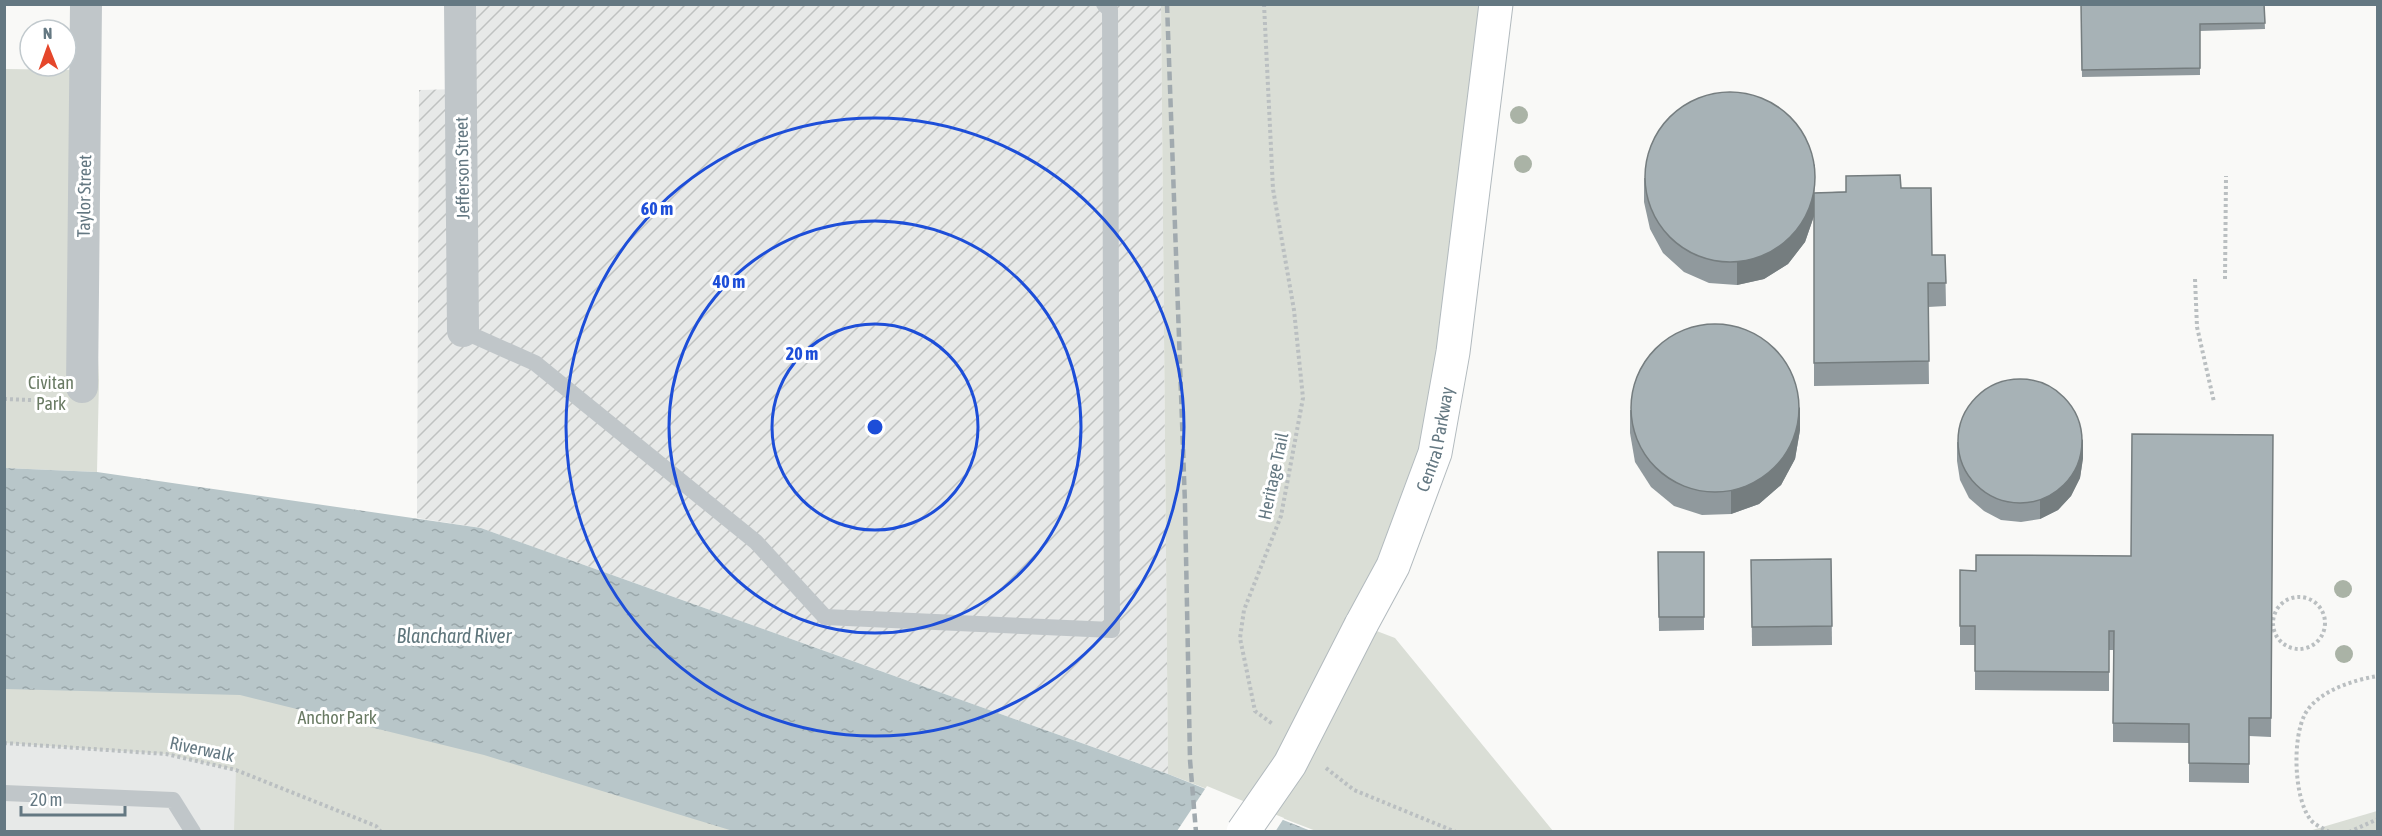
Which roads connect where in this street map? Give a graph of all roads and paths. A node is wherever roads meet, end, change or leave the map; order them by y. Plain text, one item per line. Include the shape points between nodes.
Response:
1 (86, 4) edge
2 (460, 4) edge
3 (1104, 4) edge
4 (1264, 4) edge
5 (1496, 4) edge
6 (2226, 176) dead end
7 (2195, 279) dead end
8 (2225, 279) dead end
9 (463, 331) joint
10 (82, 387) joint
11 (4, 399) edge
12 (2214, 402) dead end
13 (2297, 597) joint
14 (2378, 676) edge
15 (1282, 733) dead end
16 (4, 743) edge
17 (1318, 762) dead end
18 (4, 793) edge
19 (2378, 819) edge
20 (193, 831) edge
21 (381, 831) edge
22 (1242, 831) edge
23 (1456, 831) edge
24 (2329, 831) edge
25 (2349, 831) edge

1 - 10 street, Taylor Street
2 - 9 street, Jefferson Street
3 - 9 lane via 1110,10 1112,630 825,617 756,542 535,363
4 - 15 path, Heritage Trail via 1273,189 1294,310 1303,398 1281,516 1244,610 1240,638 1256,711
5 - 22 main road, Central Parkway, bridge via 1453,352 1435,453 1393,566 1290,764
6 - 8 path
7 - 12 path via 2197,327
10 - 11 path via 72,399
13 - 13 path via 2282,603 2272,624 2279,641 2305,649 2320,639 2325,622 2319,606
14 - 24 path via 2326,693 2305,714 2296,765 2301,802 2311,821
16 - 21 path, Riverwalk via 166,754 236,770
17 - 23 path via 1354,790
18 - 20 lane via 174,800
19 - 25 path

